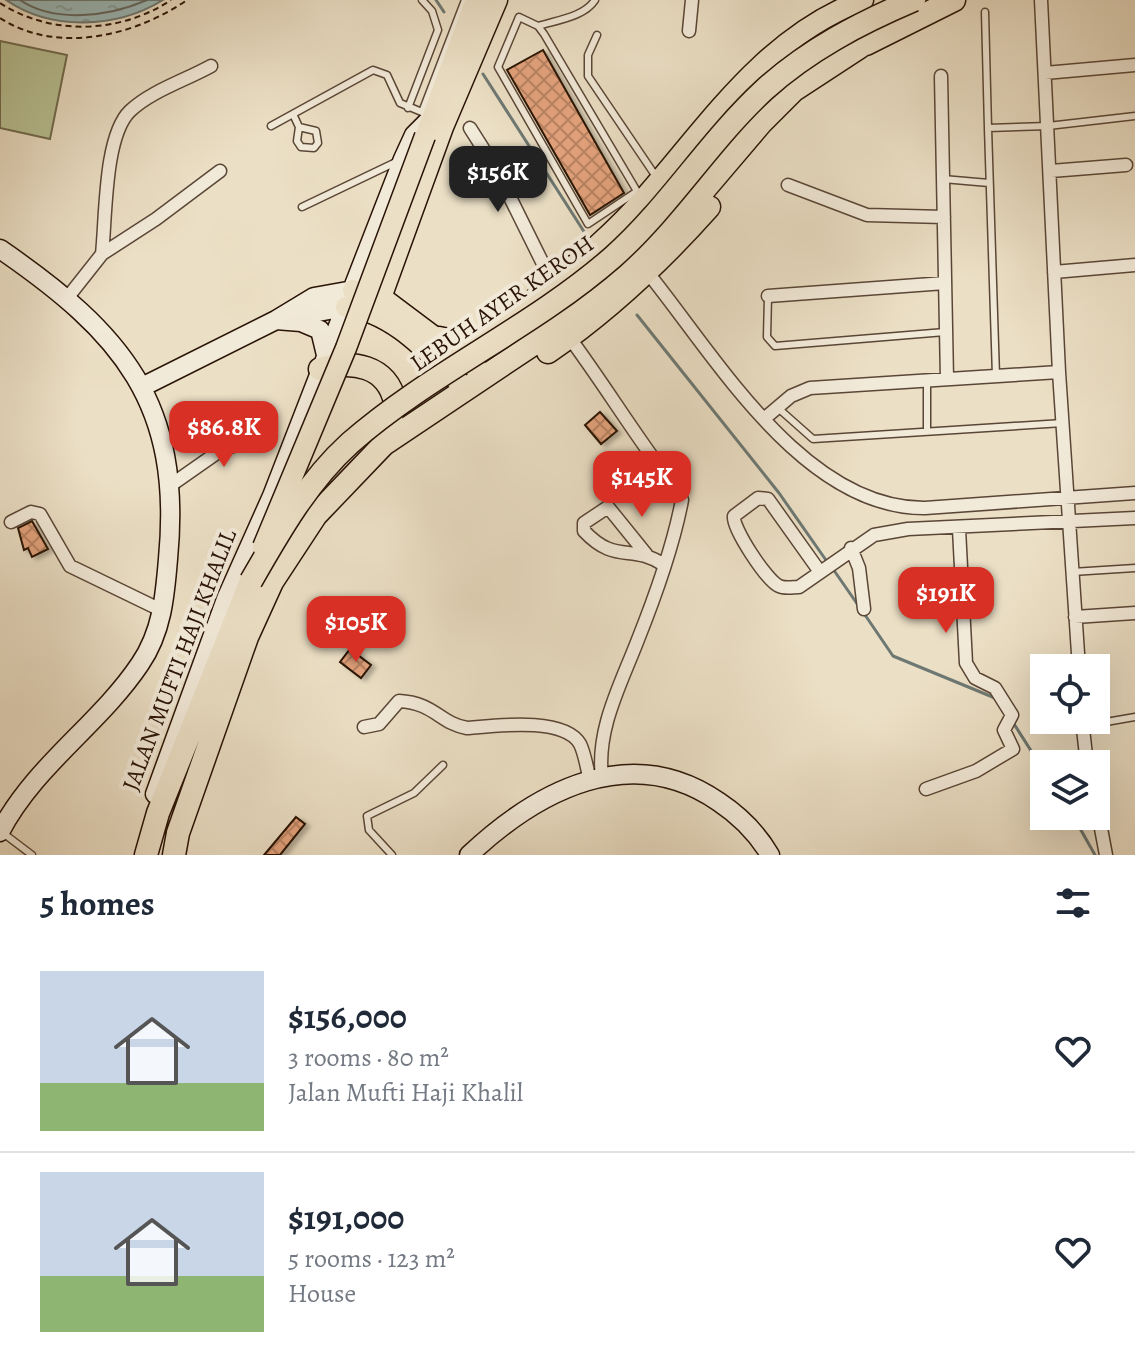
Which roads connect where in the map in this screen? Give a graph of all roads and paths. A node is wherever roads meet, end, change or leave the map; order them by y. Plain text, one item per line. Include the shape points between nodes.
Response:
1 (171, 0) edge
2 (187, 0) edge
3 (422, 0) edge
4 (465, 0) edge
5 (476, 0) edge
6 (497, 0) edge
7 (595, 0) edge
8 (692, 0) edge
9 (863, 0) edge
10 (914, 0) edge
11 (954, 0) edge
12 (1041, 0) edge
13 (0, 3) edge
14 (840, 6) edge
15 (985, 12) dead end
16 (0, 18) edge
17 (538, 26) junction
18 (689, 31) dead end
19 (597, 35) dead end
20 (875, 37) junction
21 (1135, 65) edge
22 (211, 66) dead end
23 (1045, 73) junction
24 (941, 76) dead end
25 (408, 108) junction
26 (293, 114) junction
27 (428, 114) junction
28 (1135, 116) edge
29 (271, 126) dead end
30 (1048, 126) junction
31 (299, 127) dead end
32 (470, 128) dead end
33 (988, 128) junction
34 (403, 159) junction
35 (1126, 165) dead end
36 (220, 171) dead end
37 (1051, 171) junction
38 (943, 179) junction
39 (659, 181) junction
40 (989, 183) junction
41 (788, 185) dead end
42 (639, 196) junction
43 (302, 207) dead end
44 (944, 217) junction
45 (0, 249) edge
46 (102, 254) junction
47 (1135, 265) edge
48 (1054, 272) junction
49 (648, 273) junction
50 (945, 283) junction
51 (553, 284) junction
52 (768, 296) joint
53 (68, 297) junction
54 (350, 298) junction
55 (528, 304) junction
56 (378, 305) junction
57 (276, 320) junction
58 (946, 332) junction
59 (560, 335) junction
60 (439, 337) junction
61 (323, 362) junction
62 (1059, 372) junction
63 (485, 375) junction
64 (996, 376) junction
65 (947, 379) junction
66 (927, 381) junction
67 (144, 386) junction
68 (465, 388) junction
69 (778, 408) junction
70 (764, 419) junction
71 (1063, 423) junction
72 (927, 431) junction
73 (269, 434) dead end
74 (365, 461) junction
75 (348, 483) junction
76 (171, 485) junction
77 (1135, 493) edge
78 (1067, 497) junction
79 (907, 508) junction
80 (1135, 518) edge
81 (1069, 521) junction
82 (11, 522) dead end
83 (908, 529) junction
84 (959, 529) junction
85 (851, 548) junction
86 (646, 554) junction
87 (664, 565) junction
88 (826, 567) junction
89 (1135, 568) edge
90 (1072, 572) junction
91 (261, 581) junction
92 (864, 609) dead end
93 (163, 611) junction
94 (1135, 613) edge
95 (1075, 617) junction
96 (1078, 654) edge
97 (1135, 717) edge
98 (1110, 720) edge
99 (364, 727) dead end
100 (443, 765) dead end
101 (596, 779) junction
102 (926, 789) dead end
103 (1101, 830) edge
104 (0, 831) edge
105 (32, 855) edge
106 (144, 855) edge
107 (174, 855) edge
108 (392, 855) edge
109 (469, 855) edge
110 (770, 855) edge
111 (1106, 855) edge

1 - 13 path via 138,17 90,27 56,27
2 - 16 path via 148,24 109,35 34,34
3 - 25 lane via 438,30
4 - 27 lane
5 - 27 main road, JALAN MUFTI HAJI KHALIL
6 - 56 main road via 443,127
7 - 17 lane via 567,18
8 - 18 street
9 - 14 main road
10 - 91 highway, LEBUH AYER KEROH, bridge via 834,38 797,63 764,91 614,256 556,303 349,445 295,508
11 - 20 highway
12 - 23 street
14 - 39 main road via 752,73
15 - 33 lane
17 - 42 lane
17 - 42 lane via 519,17 498,67 588,224
19 - 39 lane via 588,55 588,76
20 - 49 highway via 791,111
20 - 59 highway via 794,90 651,246
21 - 23 street
22 - 46 street via 145,101 121,123 112,154
23 - 30 street
24 - 38 street
25 - 26 lane via 400,103 387,75 373,70
25 - 27 lane
26 - 29 lane
26 - 31 lane
27 - 34 street, JALAN MUFTI HAJI KHALIL
27 - 91 main road, bridge via 425,136
28 - 30 lane
30 - 33 lane
30 - 37 street
32 - 51 street
33 - 40 lane
34 - 43 lane
34 - 54 street, JALAN MUFTI HAJI KHALIL
35 - 37 street
36 - 46 street
37 - 48 street
38 - 40 lane
38 - 44 street
39 - 42 main road
40 - 64 lane
41 - 44 street via 867,215
42 - 51 main road
44 - 50 street
45 - 53 street
46 - 53 street
47 - 48 street
48 - 62 street
49 - 59 highway
49 - 70 street
50 - 52 street
50 - 58 street
51 - 55 main road
52 - 58 lane via 767,337 775,346
53 - 67 street via 129,362
54 - 56 main road
54 - 57 street via 314,297
54 - 61 street, JALAN MUFTI HAJI KHALIL
55 - 59 highway via 519,320 524,334
55 - 60 main road via 468,343
56 - 60 main road
56 - 68 main road
57 - 61 street via 320,330
57 - 67 street
58 - 65 street
59 - 63 highway
59 - 75 highway
59 - 87 street via 627,415 679,490 680,512
60 - 63 main road
61 - 74 highway via 364,366 382,376 393,391 394,413
61 - 106 street, JALAN MUFTI HAJI KHALIL via 226,599 151,805 143,831
62 - 64 street
62 - 71 street
63 - 68 highway
64 - 65 street
65 - 66 street
66 - 69 street via 810,388
66 - 72 lane
67 - 76 street
68 - 74 highway
69 - 70 street
69 - 72 lane via 813,439
70 - 79 street via 797,452 846,487 878,503
71 - 72 lane
71 - 78 street
73 - 76 street via 221,450
74 - 75 highway
75 - 91 highway
76 - 93 street
77 - 78 street
78 - 79 street
78 - 81 street
79 - 83 street
80 - 81 street
81 - 84 street
81 - 90 street
82 - 93 street via 31,512 40,514 70,566
83 - 84 street
83 - 85 street via 874,535
84 - 102 street via 966,663 975,678 995,688 1009,722 1012,752
85 - 88 street
85 - 92 street
86 - 86 street via 608,507 584,523 584,531 606,551
86 - 87 street
87 - 101 street via 605,727
88 - 88 street via 768,499 758,498 734,516 734,528 778,586 799,587
89 - 90 lane
90 - 95 street
91 - 106 highway
91 - 107 highway
93 - 104 street via 142,662 43,770
94 - 95 street
95 - 96 street
97 - 98 lane
99 - 101 street via 379,724 399,701 421,703 467,728 526,723 572,735
100 - 108 lane via 414,793 367,816 369,830
101 - 109 street via 522,812
101 - 110 street via 641,773 692,785 735,813
103 - 111 street
104 - 105 lane

